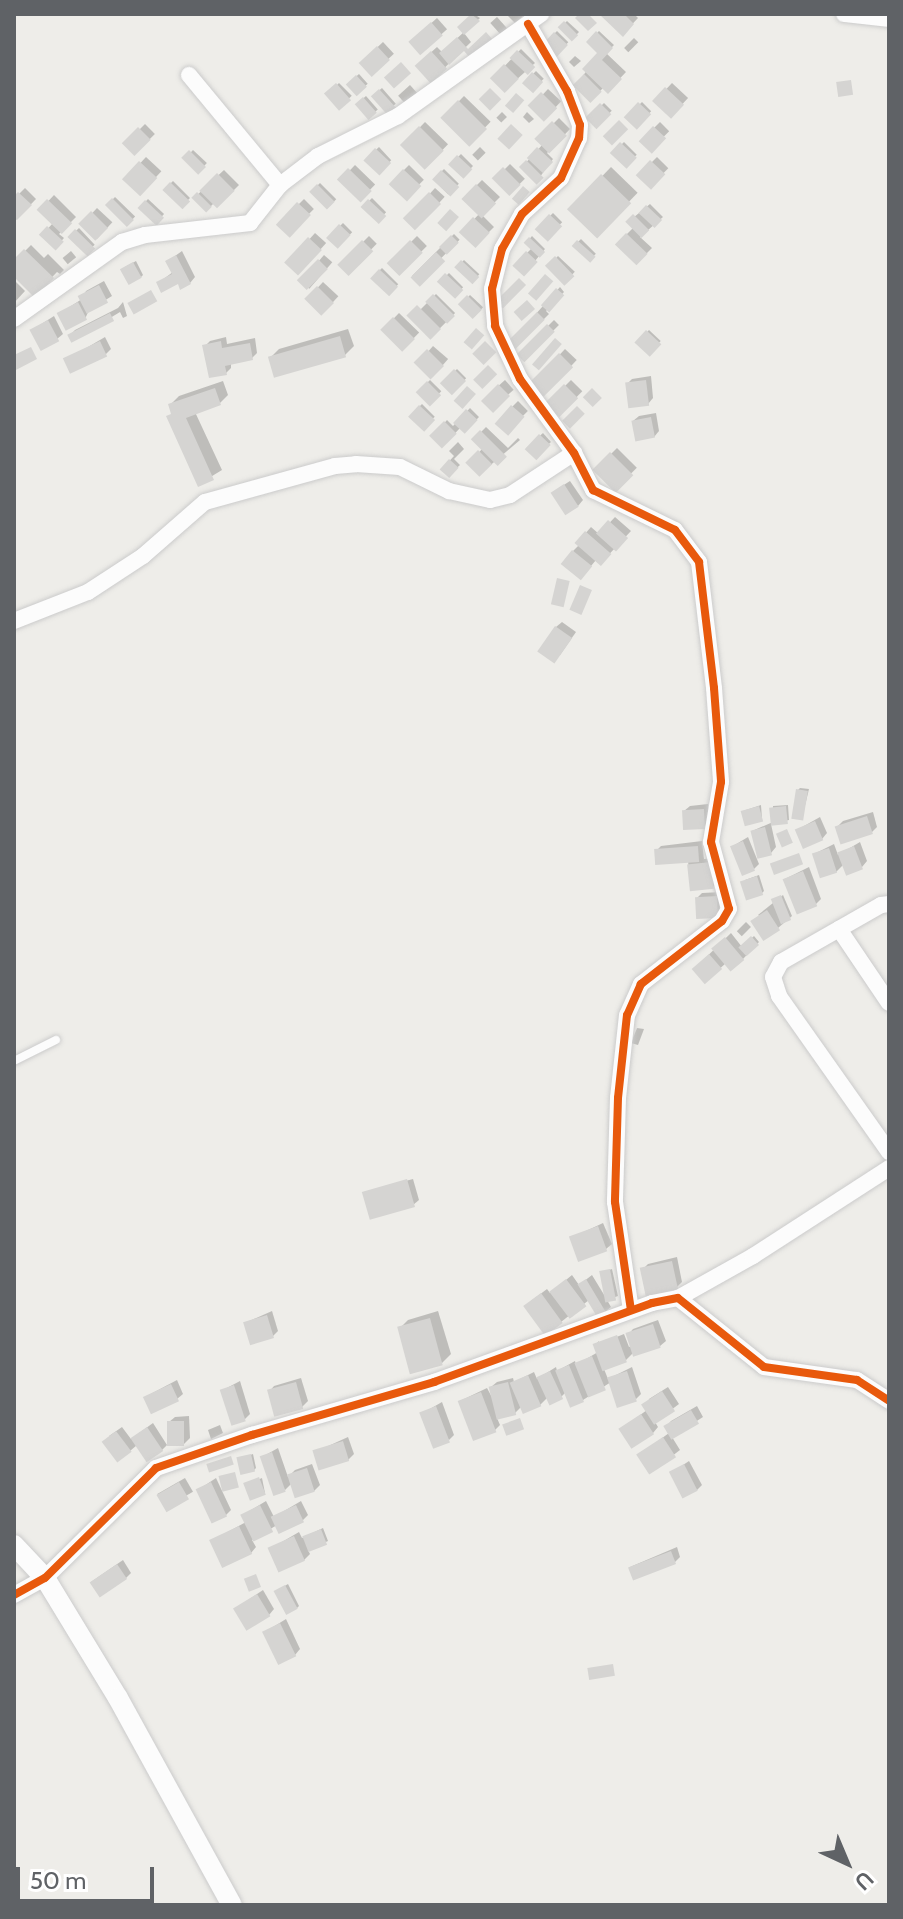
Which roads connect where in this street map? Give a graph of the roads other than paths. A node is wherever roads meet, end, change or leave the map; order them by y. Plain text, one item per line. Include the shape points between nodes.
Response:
1 (844, 14) edge
2 (535, 19) edge
3 (889, 19) edge
4 (189, 75) dead end
5 (280, 185) junction
6 (14, 319) edge
7 (574, 453) junction
8 (14, 621) edge
9 (889, 904) edge
10 (839, 929) junction
11 (889, 1003) edge
12 (56, 1040) dead end
13 (14, 1061) edge
14 (889, 1152) edge
15 (889, 1168) edge
16 (678, 1298) junction
17 (631, 1310) junction
18 (889, 1401) edge
19 (14, 1545) edge
20 (45, 1578) junction
21 (14, 1595) edge
22 (232, 1905) edge

1 - 3 street
2 - 5 street via 398,116 328,150
2 - 7 street via 573,104 579,138 561,178 511,229 495,270 493,311 520,379
4 - 5 street
5 - 6 street via 250,223 122,242
7 - 8 street via 510,495 490,500 449,491 400,467 356,464 205,502 143,556 88,592
7 - 17 street via 593,490 675,530 699,562 721,782 711,842 729,903 722,921 641,984 627,1015 615,1202
9 - 10 street
10 - 11 street
10 - 14 street via 781,962 773,977 775,987
12 - 13 lane
15 - 16 street
16 - 17 street
16 - 18 street via 764,1367 857,1380
17 - 20 street via 434,1382 156,1468
19 - 20 street
20 - 21 street
20 - 22 street

